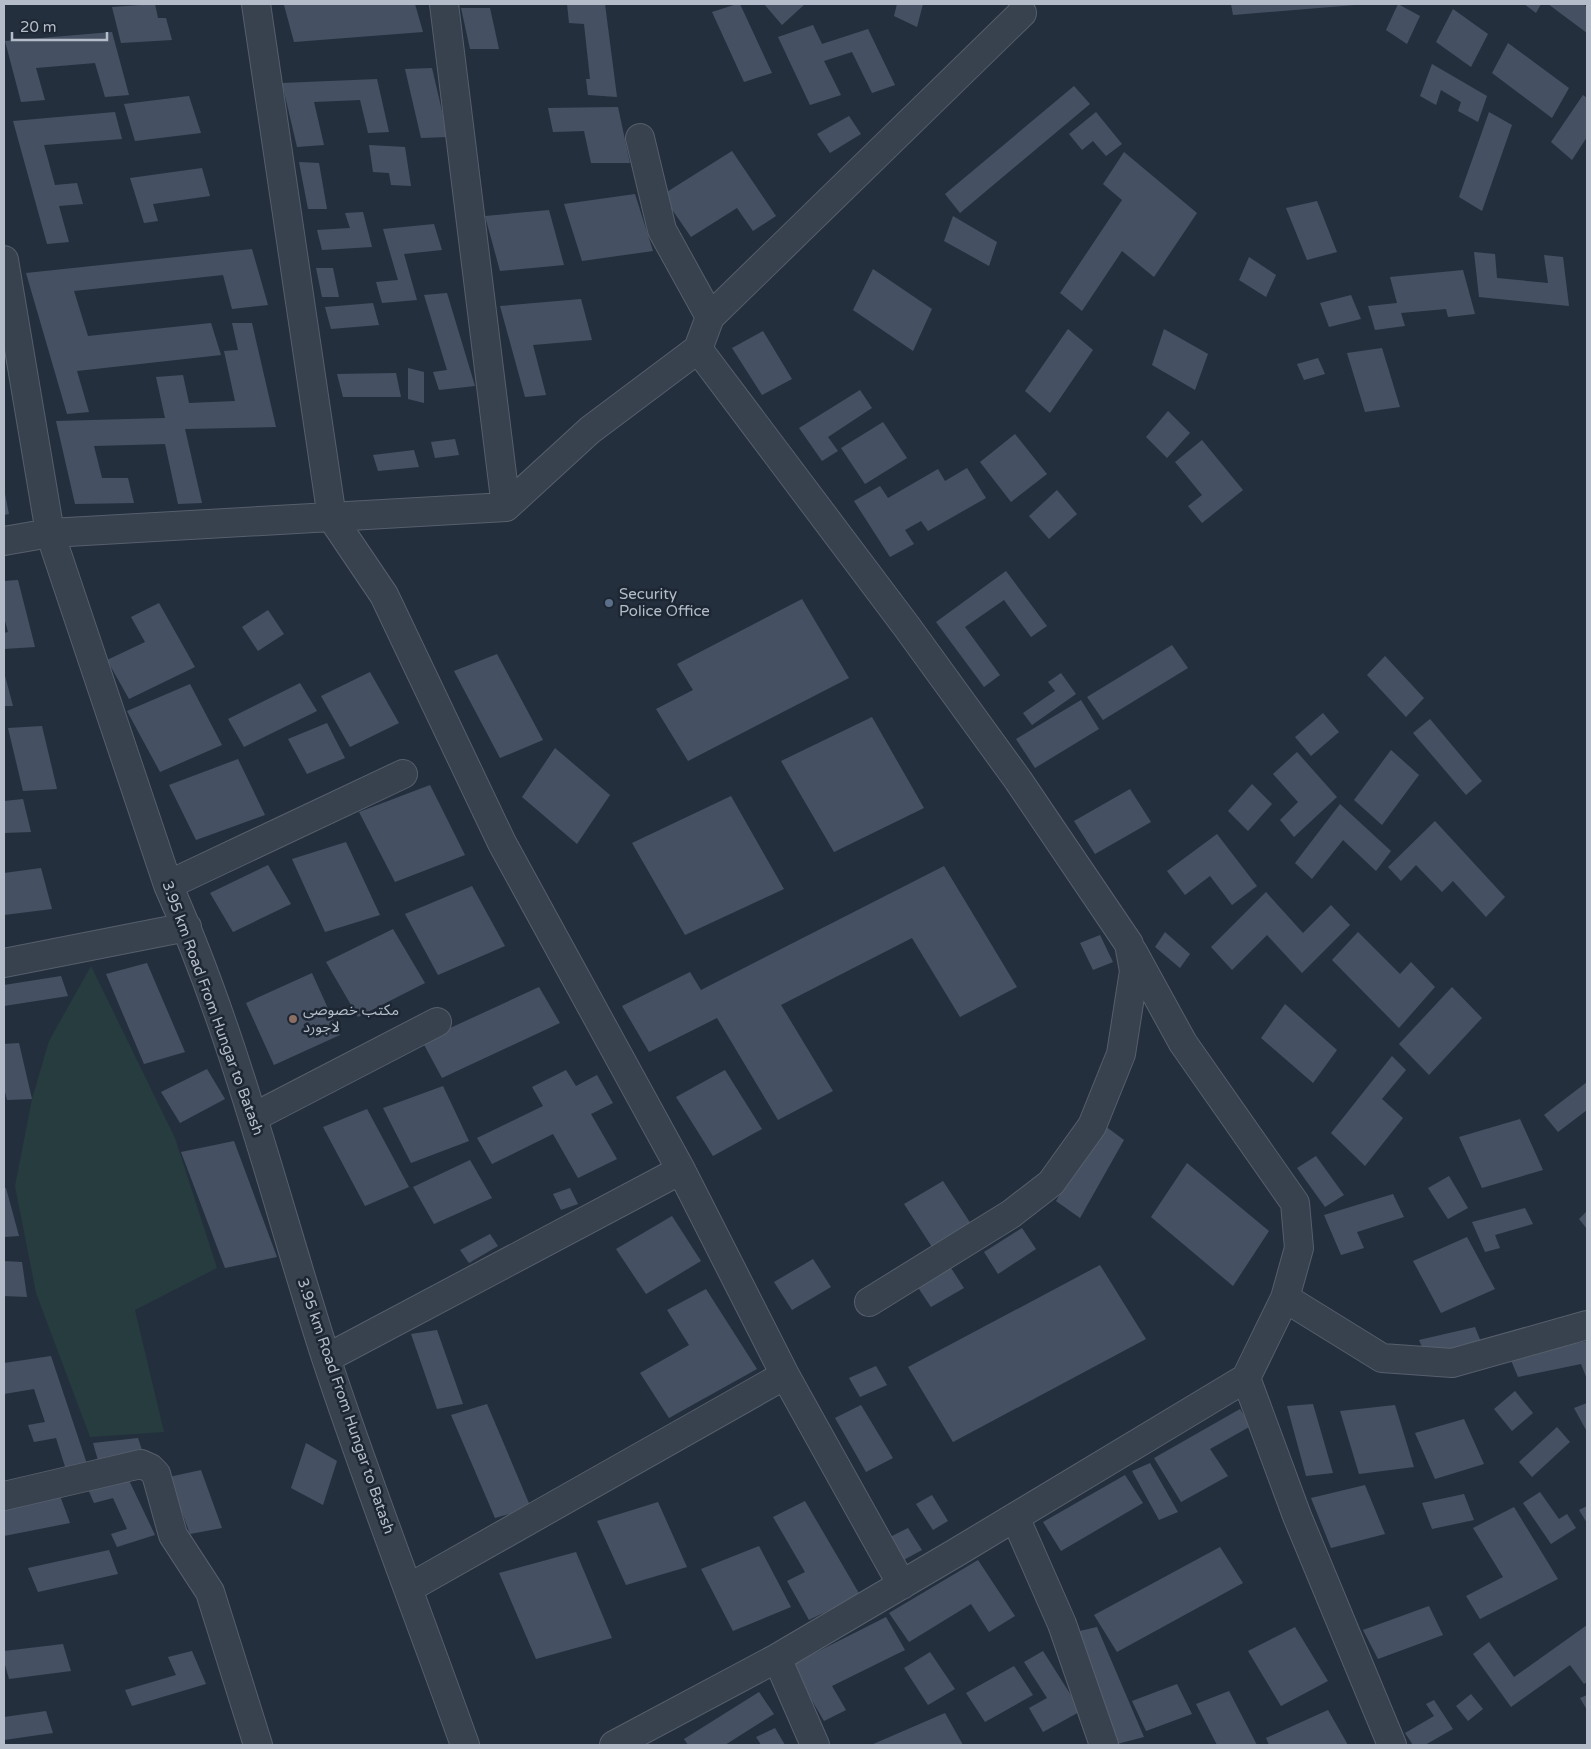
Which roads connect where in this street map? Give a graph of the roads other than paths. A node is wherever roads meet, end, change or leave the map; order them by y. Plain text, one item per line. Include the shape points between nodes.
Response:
1 (256, 4) edge
2 (444, 4) edge
3 (1022, 13) dead end
4 (640, 138) dead end
5 (4, 260) edge
6 (710, 317) junction
7 (698, 349) junction
8 (506, 507) junction
9 (332, 518) junction
10 (50, 533) junction
11 (4, 540) edge
12 (403, 774) dead end
13 (168, 886) junction
14 (187, 927) junction
15 (1129, 944) junction
16 (4, 963) edge
17 (437, 1022) dead end
18 (254, 1118) junction
19 (681, 1170) junction
20 (1285, 1298) junction
21 (869, 1302) dead end
22 (1587, 1325) edge
23 (327, 1358) junction
24 (785, 1375) junction
25 (1246, 1378) junction
26 (4, 1496) edge
27 (1015, 1517) junction
28 (902, 1585) junction
29 (409, 1588) junction
30 (777, 1658) junction
31 (258, 1745) edge
32 (465, 1745) edge
33 (614, 1745) edge
34 (815, 1745) edge
35 (1104, 1745) edge
36 (1392, 1745) edge

1 - 9 street
2 - 8 street
3 - 6 street
4 - 6 street via 662,230
5 - 10 street, 3.95 km Road From Hungar to Batash
6 - 7 street
7 - 8 street via 590,430
7 - 15 street via 1018,780
8 - 9 street
9 - 10 street
9 - 19 street via 384,595 502,843
10 - 11 street
10 - 13 street, 3.95 km Road From Hungar to Batash
12 - 13 street
13 - 14 street, 3.95 km Road From Hungar to Batash
14 - 16 street
14 - 18 street, 3.95 km Road From Hungar to Batash
15 - 20 street via 1183,1043 1295,1203 1299,1248
15 - 21 street via 1134,971 1121,1054 1092,1126 1051,1184 1011,1214
17 - 18 street
18 - 23 street, 3.95 km Road From Hungar to Batash
19 - 23 street
19 - 24 street
20 - 22 street via 1382,1358 1452,1363
20 - 25 street
23 - 29 street, 3.95 km Road From Hungar to Batash
24 - 28 street
24 - 29 street
25 - 27 street
25 - 36 street via 1297,1516
26 - 31 street via 141,1464 150,1468 156,1474 173,1535 210,1592
27 - 28 street
27 - 35 street via 1062,1624
28 - 30 street
29 - 32 street, 3.95 km Road From Hungar to Batash
30 - 33 street
30 - 34 street

